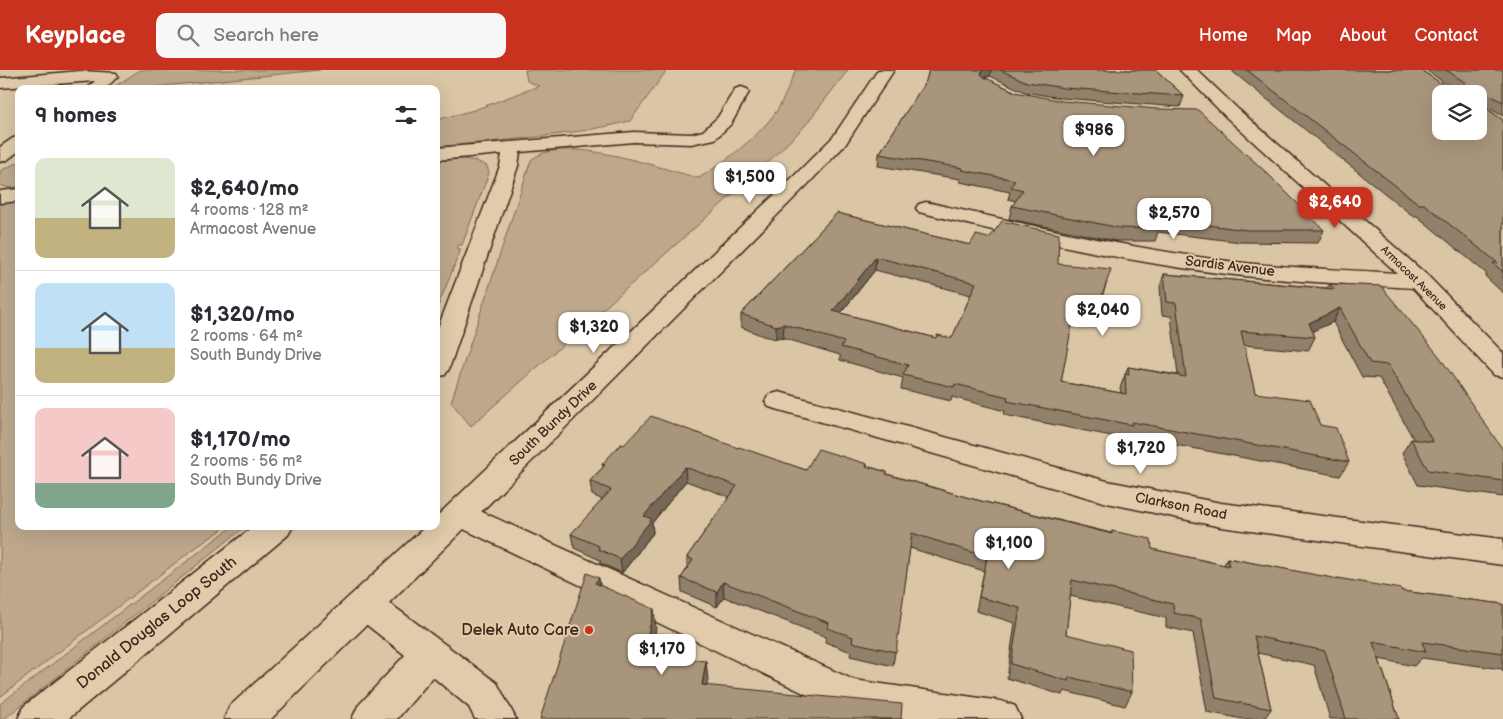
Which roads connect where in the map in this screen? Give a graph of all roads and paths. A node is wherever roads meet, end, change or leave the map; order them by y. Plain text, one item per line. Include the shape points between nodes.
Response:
1 (886, 70) edge
2 (1188, 70) edge
3 (114, 73) edge
4 (0, 83) edge
5 (100, 85) edge
6 (741, 92) dead end
7 (1210, 114) dead end
8 (1232, 114) junction
9 (15, 145) edge
10 (512, 147) junction
11 (440, 154) edge
12 (0, 156) edge
13 (15, 195) edge
14 (0, 197) edge
15 (926, 208) dead end
16 (1420, 281) junction
17 (440, 358) edge
18 (1503, 369) edge
19 (779, 402) dead end
20 (460, 514) junction
21 (272, 530) edge
22 (1503, 552) edge
23 (365, 604) junction
24 (430, 653) junction
25 (38, 719) edge
26 (244, 719) edge
27 (372, 719) edge
28 (496, 719) edge
29 (1001, 719) edge

1 - 20 street, South Bundy Drive via 839,141
2 - 8 street, Armacost Avenue
3 - 4 street
3 - 5 street
6 - 10 street via 725,120 709,135 691,139 634,137
7 - 8 street
8 - 16 street, Armacost Avenue
9 - 12 street
10 - 11 street
10 - 17 street via 509,166
13 - 14 street
15 - 16 street, Sardis Avenue via 1072,242 1189,262 1280,273
16 - 18 street, Armacost Avenue
19 - 22 street, Clarkson Road via 1107,492 1221,515
20 - 23 street, South Bundy Drive
20 - 29 street via 851,697
21 - 25 street, Donald Douglas Loop South
23 - 24 street
23 - 26 street, South Bundy Drive
24 - 27 street
24 - 28 street via 483,695

